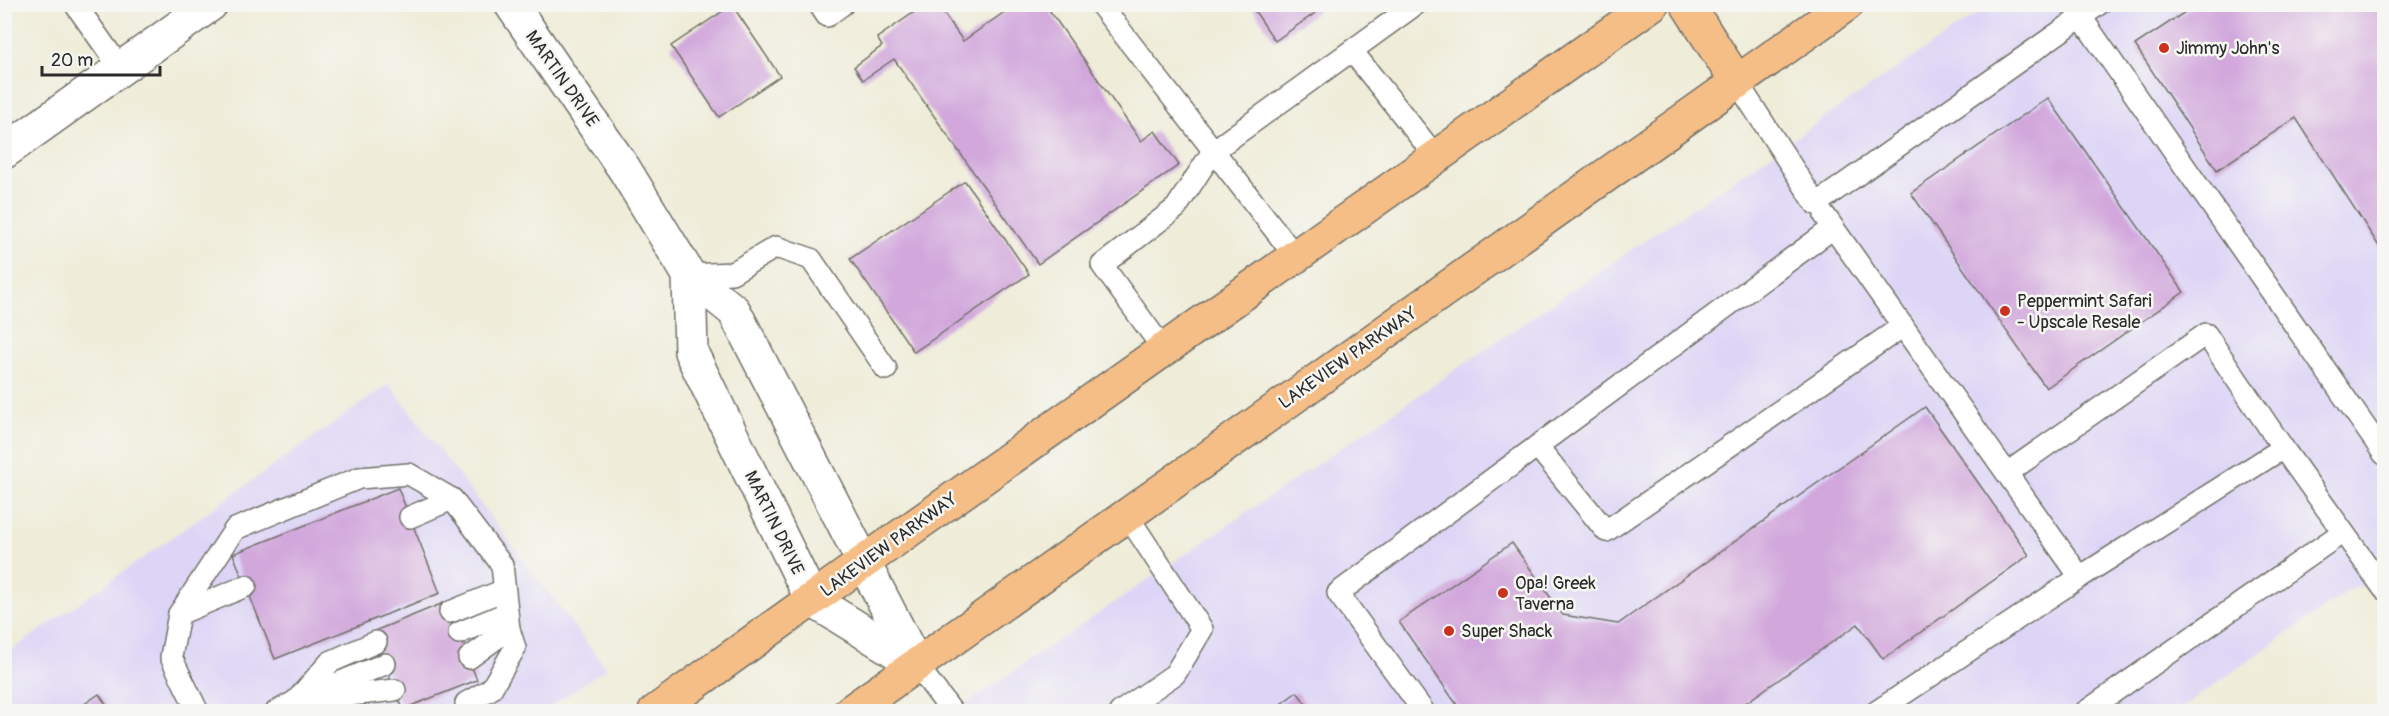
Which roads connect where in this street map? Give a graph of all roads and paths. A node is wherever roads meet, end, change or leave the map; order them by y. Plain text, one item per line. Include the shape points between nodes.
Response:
1 (75, 4) edge
2 (211, 4) edge
3 (511, 4) edge
4 (819, 4) edge
5 (843, 4) edge
6 (1101, 4) edge
7 (1416, 4) edge
8 (1652, 4) edge
9 (1688, 4) edge
10 (1847, 4) edge
11 (2099, 4) edge
12 (2077, 11) edge
13 (1352, 51) junction
14 (120, 69) junction
15 (1737, 82) junction
16 (1213, 151) junction
17 (4, 152) edge
18 (1436, 157) junction
19 (1816, 204) junction
20 (1833, 228) junction
21 (1295, 256) junction
22 (689, 275) junction
23 (1903, 326) junction
24 (1164, 350) junction
25 (886, 369) dead end
26 (1537, 446) junction
27 (2283, 448) junction
28 (2385, 454) edge
29 (2007, 473) junction
30 (452, 499) junction
31 (1127, 515) junction
32 (410, 517) dead end
33 (2343, 532) junction
34 (864, 562) junction
35 (2080, 577) junction
36 (246, 586) dead end
37 (2385, 589) edge
38 (504, 590) junction
39 (812, 600) junction
40 (450, 612) dead end
41 (179, 614) junction
42 (508, 621) junction
43 (459, 633) dead end
44 (376, 642) dead end
45 (469, 658) dead end
46 (385, 664) dead end
47 (916, 664) junction
48 (395, 690) dead end
49 (296, 701) junction
50 (466, 703) dead end
51 (198, 711) edge
52 (276, 711) edge
53 (655, 711) edge
54 (850, 711) edge
55 (952, 711) edge
56 (1120, 711) edge
57 (1424, 711) edge
58 (1876, 711) edge
59 (2085, 711) edge

1 - 14 lane
2 - 14 street
3 - 22 street, MARTIN DRIVE via 625,170
4 - 5 lane via 826,16
6 - 16 lane
7 - 13 lane
8 - 18 main road, LAKEVIEW PARKWAY
9 - 15 main road
10 - 15 main road, LAKEVIEW PARKWAY
11 - 12 lane
12 - 19 lane
12 - 28 lane
13 - 16 lane
13 - 18 lane
14 - 17 street
15 - 19 lane
15 - 31 main road, LAKEVIEW PARKWAY
16 - 21 lane
16 - 24 lane via 1176,208 1102,265
18 - 21 main road, LAKEVIEW PARKWAY
19 - 20 lane
20 - 23 lane
20 - 26 lane
21 - 24 main road, LAKEVIEW PARKWAY
22 - 25 lane via 732,273 776,247 811,259
22 - 34 street, MARTIN DRIVE via 734,311
22 - 39 street, MARTIN DRIVE via 691,352
23 - 26 lane via 1606,531
23 - 29 lane
24 - 34 main road, LAKEVIEW PARKWAY
26 - 57 lane via 1338,593
27 - 29 lane via 2206,334
27 - 33 lane
27 - 35 lane
29 - 35 lane
30 - 32 lane
30 - 38 lane via 502,565
30 - 41 lane via 409,474 359,478 235,529
31 - 47 main road, LAKEVIEW PARKWAY
31 - 56 lane via 1202,630 1175,674
33 - 37 lane
33 - 59 lane
34 - 39 main road, LAKEVIEW PARKWAY
34 - 47 street, MARTIN DRIVE
35 - 58 lane
36 - 41 lane
38 - 40 lane
38 - 42 lane
39 - 47 street
39 - 53 main road, LAKEVIEW PARKWAY
41 - 51 lane via 171,657
42 - 43 lane
42 - 45 lane
42 - 50 lane via 515,648 491,689
44 - 49 lane via 330,662
46 - 49 lane
47 - 54 main road, LAKEVIEW PARKWAY
47 - 55 lane
48 - 49 lane
49 - 52 lane

